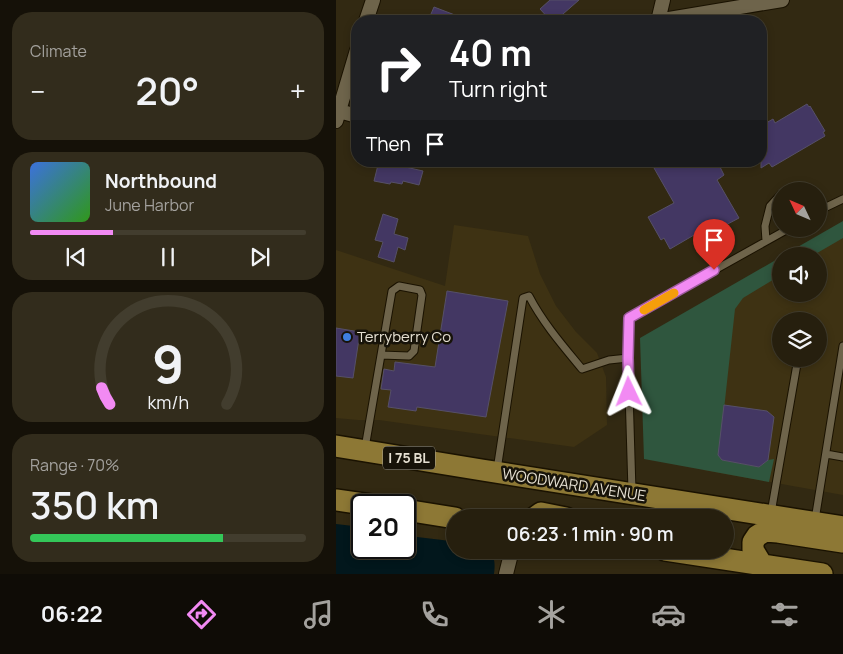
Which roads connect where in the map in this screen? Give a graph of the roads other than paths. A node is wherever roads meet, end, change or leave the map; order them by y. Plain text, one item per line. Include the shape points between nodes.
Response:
1 (372, 0) edge
2 (664, 0) edge
3 (782, 0) edge
4 (368, 15) edge
5 (659, 15) edge
6 (693, 15) edge
7 (351, 71) edge
8 (338, 116) edge
9 (351, 116) edge
10 (843, 198) edge
11 (772, 204) edge
12 (827, 206) edge
13 (772, 238) edge
14 (766, 241) junction
15 (843, 346) edge
16 (381, 356) junction
17 (628, 358) junction
18 (797, 367) edge
19 (336, 446) edge
20 (364, 451) junction
21 (826, 454) junction
22 (843, 456) edge
23 (497, 473) junction
24 (632, 494) junction
25 (336, 500) edge
26 (351, 502) edge
27 (667, 509) edge
28 (416, 512) edge
29 (446, 517) edge
30 (734, 518) edge
31 (769, 523) junction
32 (843, 527) edge
33 (813, 530) junction
34 (843, 542) edge
35 (510, 559) edge
36 (723, 559) edge
37 (762, 565) junction
38 (506, 574) edge
39 (822, 574) edge

1 - 4 street
2 - 5 street
3 - 6 street
7 - 8 street
8 - 9 street
10 - 12 lane
11 - 14 lane via 765,226
13 - 14 lane
14 - 17 lane via 629,318
15 - 21 lane
16 - 16 lane via 392,291 399,286 420,290 422,296 414,351 409,356
16 - 20 lane
17 - 23 lane via 582,369 560,343 529,296 523,298
17 - 24 lane
18 - 31 lane
19 - 20 main road, WOODWARD AVENUE / I 75 BL
20 - 23 main road, WOODWARD AVENUE / I 75 BL
21 - 22 lane
21 - 33 lane
23 - 24 main road, WOODWARD AVENUE / I 75 BL
24 - 27 main road, WOODWARD AVENUE / I 75 BL
25 - 26 main road
28 - 29 main road
30 - 31 main road, WOODWARD AVENUE / I 75 BL
31 - 33 main road, WOODWARD AVENUE
31 - 37 main road via 753,542 753,550
32 - 33 main road
33 - 34 main road
35 - 38 street
36 - 37 main road
37 - 39 main road

